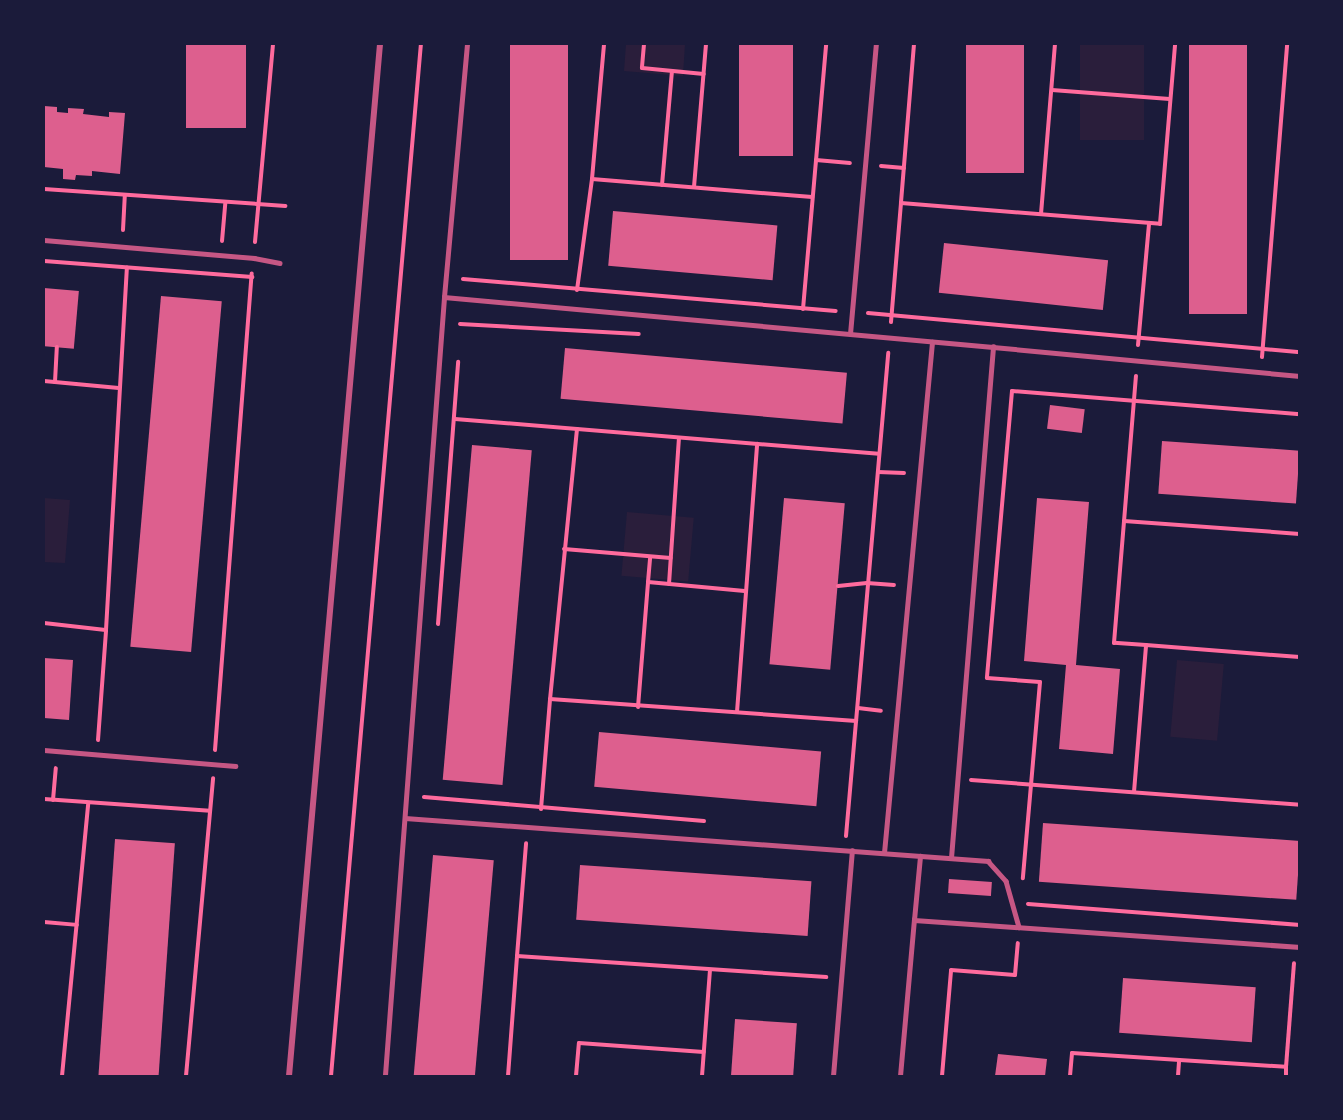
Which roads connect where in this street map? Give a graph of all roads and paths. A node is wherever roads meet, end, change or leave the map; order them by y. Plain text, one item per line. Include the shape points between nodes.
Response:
1 (273, 44) edge
2 (380, 44) edge
3 (421, 44) edge
4 (467, 44) edge
5 (604, 44) edge
6 (645, 44) edge
7 (706, 44) edge
8 (826, 44) edge
9 (876, 44) edge
10 (914, 44) edge
11 (1055, 44) edge
12 (1175, 44) edge
13 (1287, 44) edge
14 (672, 71) junction
15 (704, 74) junction
16 (1052, 90) junction
17 (1170, 99) junction
18 (816, 160) junction
19 (851, 163) dead end
20 (592, 179) junction
21 (662, 185) junction
22 (694, 187) junction
23 (44, 189) edge
24 (126, 195) junction
25 (812, 197) junction
26 (901, 203) junction
27 (258, 205) junction
28 (285, 206) dead end
29 (1041, 214) junction
30 (1149, 223) junction
31 (44, 240) edge
32 (122, 247) junction
33 (254, 258) junction
34 (44, 261) edge
35 (280, 263) dead end
36 (127, 268) junction
37 (252, 278) junction
38 (444, 297) junction
39 (576, 309) junction
40 (801, 330) junction
41 (850, 334) junction
42 (890, 338) junction
43 (932, 342) junction
44 (57, 347) dead end
45 (993, 347) junction
46 (1263, 348) junction
47 (1299, 352) edge
48 (1137, 361) junction
49 (1261, 372) junction
50 (1299, 376) edge
51 (44, 381) edge
52 (56, 382) junction
53 (119, 388) junction
54 (990, 389) junction
55 (1012, 392) junction
56 (1134, 401) junction
57 (1299, 414) edge
58 (455, 419) dead end
59 (578, 429) junction
60 (679, 440) junction
61 (757, 444) junction
62 (879, 454) junction
63 (878, 472) junction
64 (919, 474) junction
65 (1124, 521) junction
66 (1299, 534) edge
67 (564, 549) junction
68 (650, 556) junction
69 (671, 558) junction
70 (648, 582) junction
71 (867, 583) junction
72 (669, 584) junction
73 (838, 586) dead end
74 (910, 586) junction
75 (745, 591) junction
76 (44, 623) edge
77 (106, 630) junction
78 (1146, 645) junction
79 (1299, 657) edge
80 (550, 699) junction
81 (638, 707) junction
82 (858, 708) junction
83 (737, 712) junction
84 (897, 713) junction
85 (856, 721) junction
86 (98, 743) dead end
87 (44, 750) edge
88 (57, 751) junction
89 (214, 764) junction
90 (235, 766) dead end
91 (958, 778) junction
92 (1031, 784) junction
93 (1134, 792) junction
94 (424, 797) dead end
95 (44, 799) edge
96 (53, 800) junction
97 (88, 804) junction
98 (1299, 805) edge
99 (542, 807) junction
100 (210, 812) junction
101 (405, 818) junction
102 (706, 821) dead end
103 (527, 827) junction
104 (540, 828) junction
105 (835, 832) dead end
106 (847, 833) junction
107 (886, 836) junction
108 (845, 849) junction
109 (852, 850) junction
110 (884, 853) junction
111 (920, 856) junction
112 (951, 858) junction
113 (1023, 882) dead end
114 (914, 920) junction
115 (44, 922) edge
116 (77, 925) junction
117 (1298, 925) edge
118 (1019, 927) junction
119 (1297, 947) edge
120 (517, 956) junction
121 (710, 970) junction
122 (830, 977) dead end
123 (704, 1052) junction
124 (1179, 1060) junction
125 (1286, 1067) junction
126 (385, 1075) dead end
127 (62, 1077) edge
128 (186, 1077) edge
129 (289, 1077) edge
130 (331, 1077) edge
131 (508, 1077) edge
132 (576, 1077) edge
133 (702, 1077) edge
134 (833, 1077) edge
135 (900, 1077) edge
136 (942, 1077) edge
137 (1070, 1077) edge
138 (1178, 1077) edge
139 (1286, 1077) edge

1 - 27 path
2 - 129 street
3 - 130 path
4 - 38 lane
5 - 20 path
6 - 14 path via 642,68
7 - 15 path
8 - 18 path
9 - 41 lane
10 - 26 path
11 - 16 path
12 - 17 path
13 - 46 path
14 - 15 path
14 - 21 path
15 - 22 path
16 - 17 path
16 - 29 path
17 - 30 path via 1160,224
18 - 19 path
18 - 25 path
20 - 21 path
20 - 39 path
21 - 22 path
22 - 25 path
23 - 24 path
24 - 27 path
24 - 32 path
25 - 40 path
26 - 29 path
26 - 42 path
27 - 28 path
27 - 33 path
29 - 30 path
30 - 48 path
31 - 32 lane
32 - 33 lane
33 - 35 lane
33 - 37 path
34 - 36 path
36 - 37 path
36 - 53 path
37 - 89 path
38 - 39 lane
38 - 101 lane
39 - 40 lane
40 - 41 lane
41 - 42 lane
42 - 43 lane
42 - 62 path
43 - 45 lane
43 - 64 lane
44 - 52 path
45 - 48 lane
45 - 54 lane
46 - 47 path
46 - 49 path
48 - 49 lane
48 - 56 path
49 - 50 lane
51 - 52 path
52 - 53 path
53 - 77 path
54 - 55 path
54 - 91 lane
55 - 56 path
55 - 92 path via 987,678 1040,682
56 - 57 path
56 - 65 path
58 - 59 path
59 - 60 path
59 - 67 path
60 - 61 path
60 - 69 path
61 - 62 path
61 - 75 path
62 - 63 path
63 - 64 path
63 - 71 path
64 - 74 lane
65 - 66 path
65 - 78 path via 1114,643
67 - 68 path
67 - 80 path
68 - 69 path
68 - 70 path
69 - 72 path
70 - 72 path
70 - 81 path
71 - 73 path
71 - 74 path
71 - 82 path
72 - 75 path
74 - 84 lane
75 - 83 path
76 - 77 path
77 - 86 path
78 - 79 path
78 - 93 path
80 - 81 path
80 - 99 path
81 - 83 path
82 - 84 path
82 - 85 path
83 - 85 path
84 - 107 lane
85 - 106 path
87 - 88 lane
88 - 89 lane
88 - 96 path
89 - 90 lane
89 - 100 path
91 - 92 path
91 - 112 lane
92 - 93 path
92 - 113 path
93 - 98 path
94 - 99 path
95 - 96 path
96 - 97 path
97 - 100 path
97 - 116 path
99 - 102 path
99 - 104 path
100 - 128 path
101 - 103 lane
101 - 126 lane
103 - 104 lane
103 - 120 path
104 - 108 lane
105 - 106 path
106 - 107 path
106 - 108 path
107 - 110 lane
108 - 109 lane
109 - 110 lane
109 - 134 lane
110 - 111 lane
111 - 112 lane
111 - 114 lane
112 - 118 lane via 988,861 1006,881
114 - 118 lane
114 - 135 lane
115 - 116 path
116 - 127 path
117 - 118 path via 1021,904
117 - 119 path
118 - 119 lane
118 - 136 path via 1015,975 951,970
119 - 125 path
120 - 121 path
120 - 131 path
121 - 122 path
121 - 123 path
123 - 132 path via 579,1043
123 - 133 path
124 - 125 path
124 - 137 path via 1072,1053
124 - 138 path
125 - 139 path

